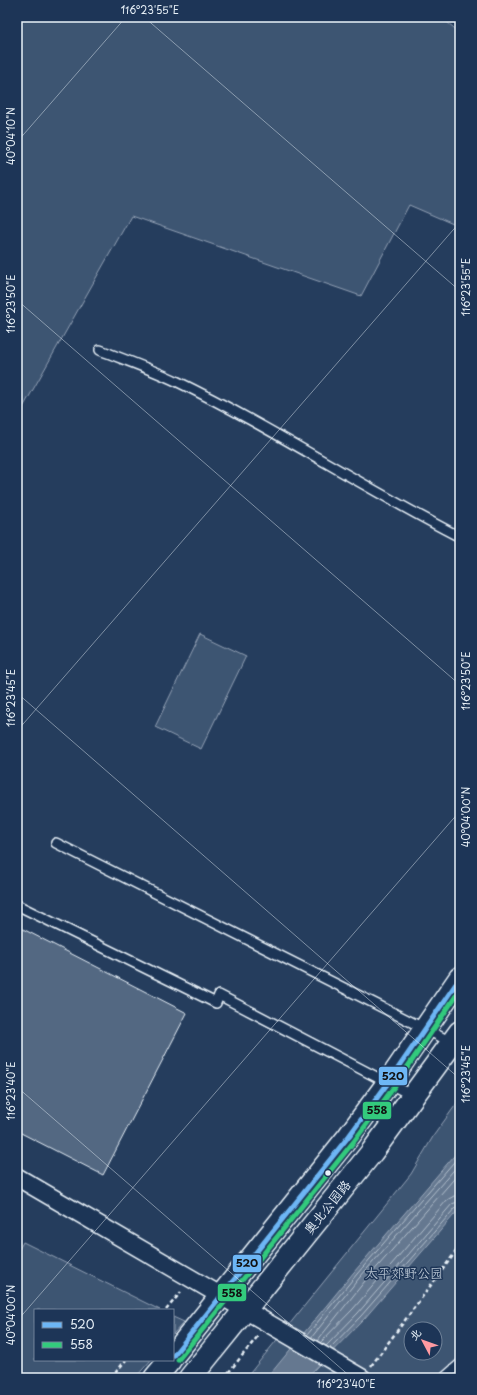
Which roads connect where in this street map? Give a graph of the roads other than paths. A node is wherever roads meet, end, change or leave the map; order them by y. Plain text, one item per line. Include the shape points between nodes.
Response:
1 (100, 350) dead end
2 (460, 537) edge
3 (56, 843) dead end
4 (17, 905) edge
5 (460, 978) edge
6 (426, 1029) junction
7 (456, 1037) edge
8 (388, 1083) junction
9 (414, 1096) junction
10 (17, 1177) edge
11 (221, 1296) junction
12 (244, 1310) junction
13 (174, 1355) edge
14 (169, 1361) edge
15 (460, 1364) edge
16 (365, 1375) edge
17 (155, 1378) edge
18 (190, 1378) edge
19 (444, 1378) edge

1 - 2 lane via 175,381 245,417
3 - 6 lane
4 - 8 lane via 216,1003 219,995
5 - 6 main road, 奥北公园路
6 - 7 lane
6 - 8 main road, 奥北公园路
7 - 9 main road, 奥北公园路
8 - 9 lane
8 - 11 main road, 奥北公园路 via 307,1190
9 - 12 main road, 奥北公园路
10 - 11 street
11 - 12 street
11 - 13 main road, 奥北公园路
12 - 16 street via 332,1361
12 - 18 main road, 奥北公园路
14 - 17 main road
15 - 19 lane

